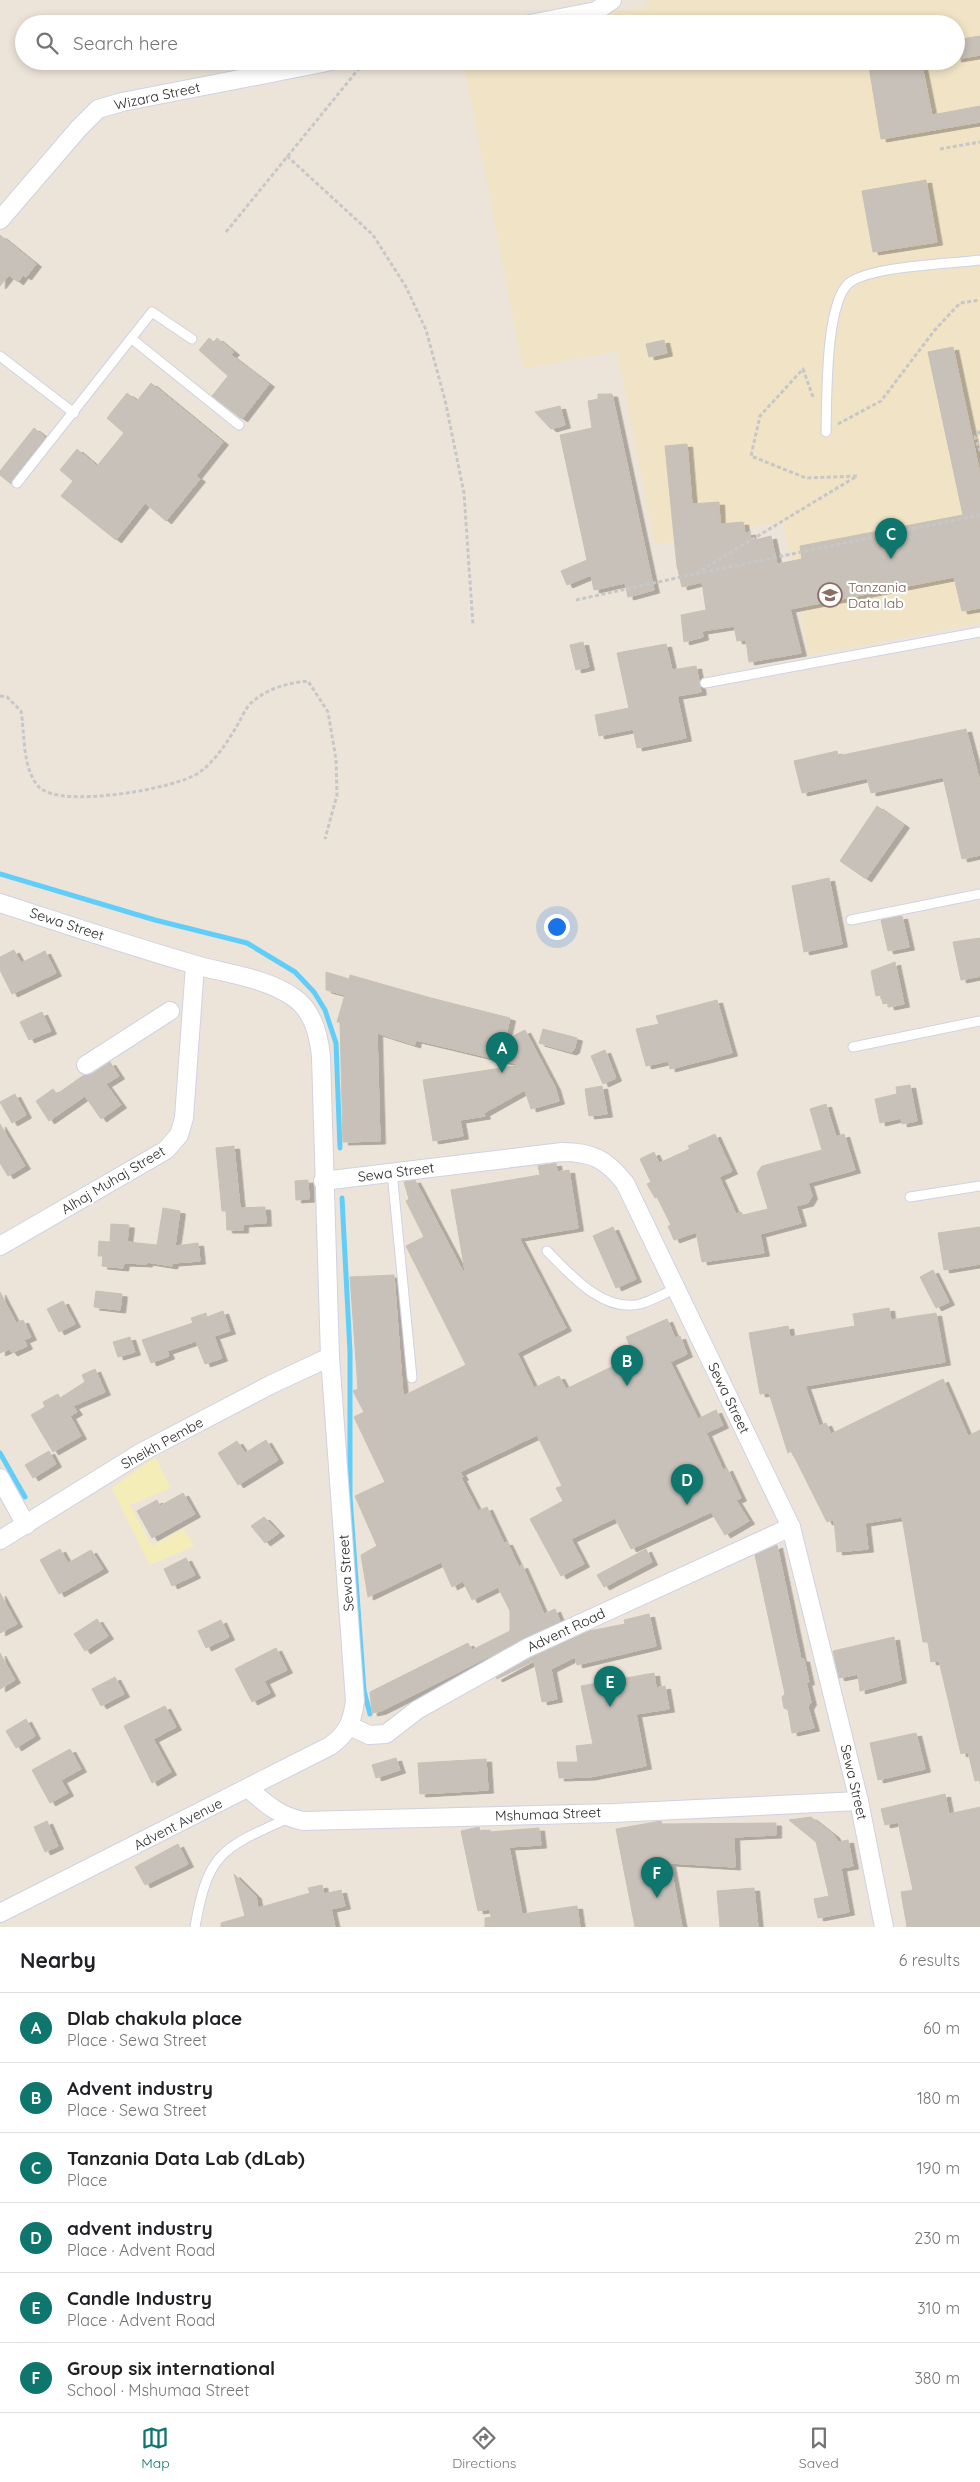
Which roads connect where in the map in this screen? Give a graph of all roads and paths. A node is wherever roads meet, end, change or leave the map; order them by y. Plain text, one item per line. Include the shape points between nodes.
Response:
1 (612, 0) edge
2 (576, 15) edge
3 (286, 70) edge
4 (358, 70) edge
5 (980, 142) edge
6 (940, 149) dead end
7 (287, 156) junction
8 (0, 220) edge
9 (226, 232) dead end
10 (980, 260) edge
11 (980, 300) edge
12 (132, 339) junction
13 (192, 339) dead end
14 (0, 356) edge
15 (816, 404) dead end
16 (74, 413) junction
17 (239, 425) dead end
18 (980, 431) edge
19 (826, 432) joint
20 (980, 451) edge
21 (17, 483) dead end
22 (980, 515) edge
23 (695, 574) junction
24 (576, 600) dead end
25 (472, 625) dead end
26 (980, 632) edge
27 (705, 683) dead end
28 (0, 696) edge
29 (325, 839) dead end
30 (980, 894) edge
31 (0, 903) edge
32 (851, 920) dead end
33 (195, 965) junction
34 (170, 1011) dead end
35 (980, 1021) edge
36 (853, 1046) dead end
37 (86, 1065) dead end
38 (392, 1172) junction
39 (324, 1181) junction
40 (980, 1186) edge
41 (910, 1197) dead end
42 (0, 1246) edge
43 (546, 1251) dead end
44 (676, 1288) junction
45 (330, 1357) junction
46 (412, 1378) dead end
47 (0, 1478) edge
48 (26, 1525) junction
49 (791, 1527) junction
50 (0, 1540) edge
51 (350, 1726) junction
52 (248, 1788) junction
53 (859, 1801) junction
54 (288, 1818) junction
55 (0, 1913) edge
56 (195, 1927) edge
57 (884, 1927) edge

1 - 2 street via 596,11
3 - 8 street, Wizara Street via 98,109
4 - 7 path
5 - 6 path
7 - 9 path
7 - 25 path via 373,235 406,287 426,330 445,400 464,493
10 - 19 lane via 873,272 849,283 838,301 830,337
11 - 19 path via 960,303 934,331 881,401
12 - 13 lane via 152,312
12 - 16 lane
12 - 17 lane
14 - 16 lane
15 - 23 path via 803,369 760,416 751,456 806,478 858,476
16 - 21 lane
18 - 20 path via 975,437
22 - 23 path
23 - 24 path
26 - 27 lane
28 - 29 path via 7,697 21,710 29,770 40,788 60,796 102,795 175,784 200,772 221,749 252,702 284,684 308,681 328,712 336,759 337,795
30 - 32 lane
31 - 33 street, Sewa Street
33 - 39 street, Sewa Street via 258,980 294,997 308,1013 320,1042
33 - 42 street, Alhaj Muhaj Street via 184,1118 179,1135 166,1150
34 - 37 street
35 - 36 lane
38 - 39 street, Sewa Street
38 - 44 street, Sewa Street via 583,1152 615,1171 625,1183
38 - 46 lane
39 - 45 street, Sewa Street
40 - 41 lane
43 - 44 lane via 584,1287 618,1304 640,1304
44 - 49 street, Sewa Street
45 - 48 street, Sheikh Pembe via 142,1452
45 - 51 street, Sewa Street via 354,1674
47 - 48 street
48 - 50 street, Sheikh Pembe
49 - 51 street, Advent Road via 527,1648 417,1710 386,1734 369,1735
49 - 53 street, Sewa Street
51 - 52 street, Advent Avenue via 330,1746
52 - 54 street, Mshumaa Street via 277,1813
52 - 55 street, Advent Avenue
53 - 54 street, Mshumaa Street via 604,1813 304,1821
53 - 57 street, Sewa Street
54 - 56 lane via 228,1848 211,1866 200,1898

